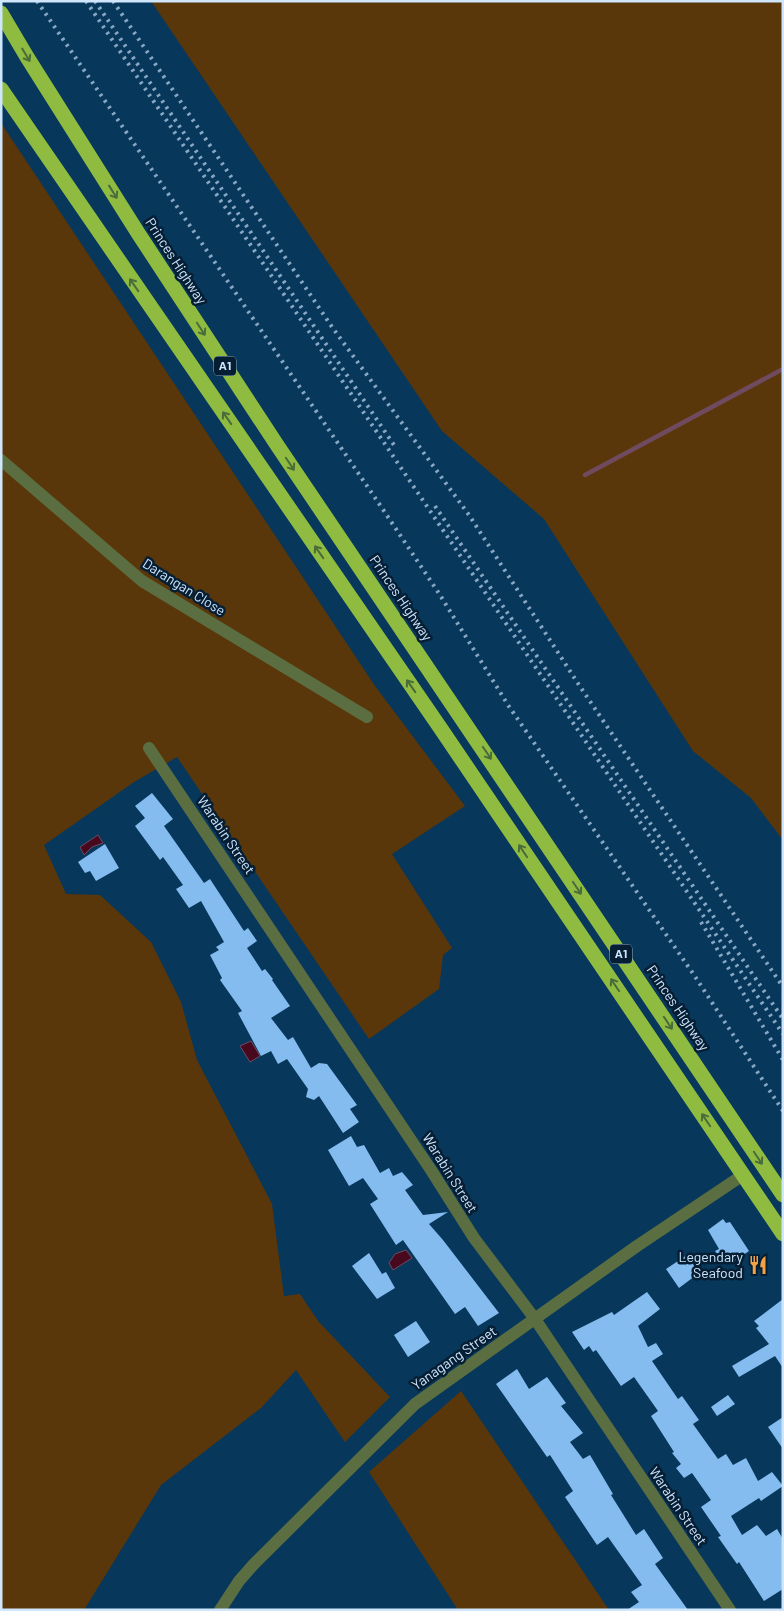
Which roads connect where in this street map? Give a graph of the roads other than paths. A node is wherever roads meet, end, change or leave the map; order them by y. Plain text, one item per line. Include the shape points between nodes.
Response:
1 (1, 13) edge
2 (1, 89) edge
3 (1, 460) edge
4 (367, 717) dead end
5 (149, 748) dead end
6 (743, 1175) junction
7 (783, 1195) edge
8 (783, 1234) edge
9 (535, 1319) junction
10 (220, 1610) edge
11 (730, 1610) edge

1 -> 7 highway, Princes Highway / A1 via 133,225 267,430
6 -> 2 highway, A1
3 - 4 street, Darangan Close via 142,581
5 - 9 street, Warabin Street via 469,1230
6 - 8 highway, A1
6 - 9 street, Yanagang Street
9 - 10 street, Yanagang Street via 401,1417 254,1564
9 - 11 street, Warabin Street

